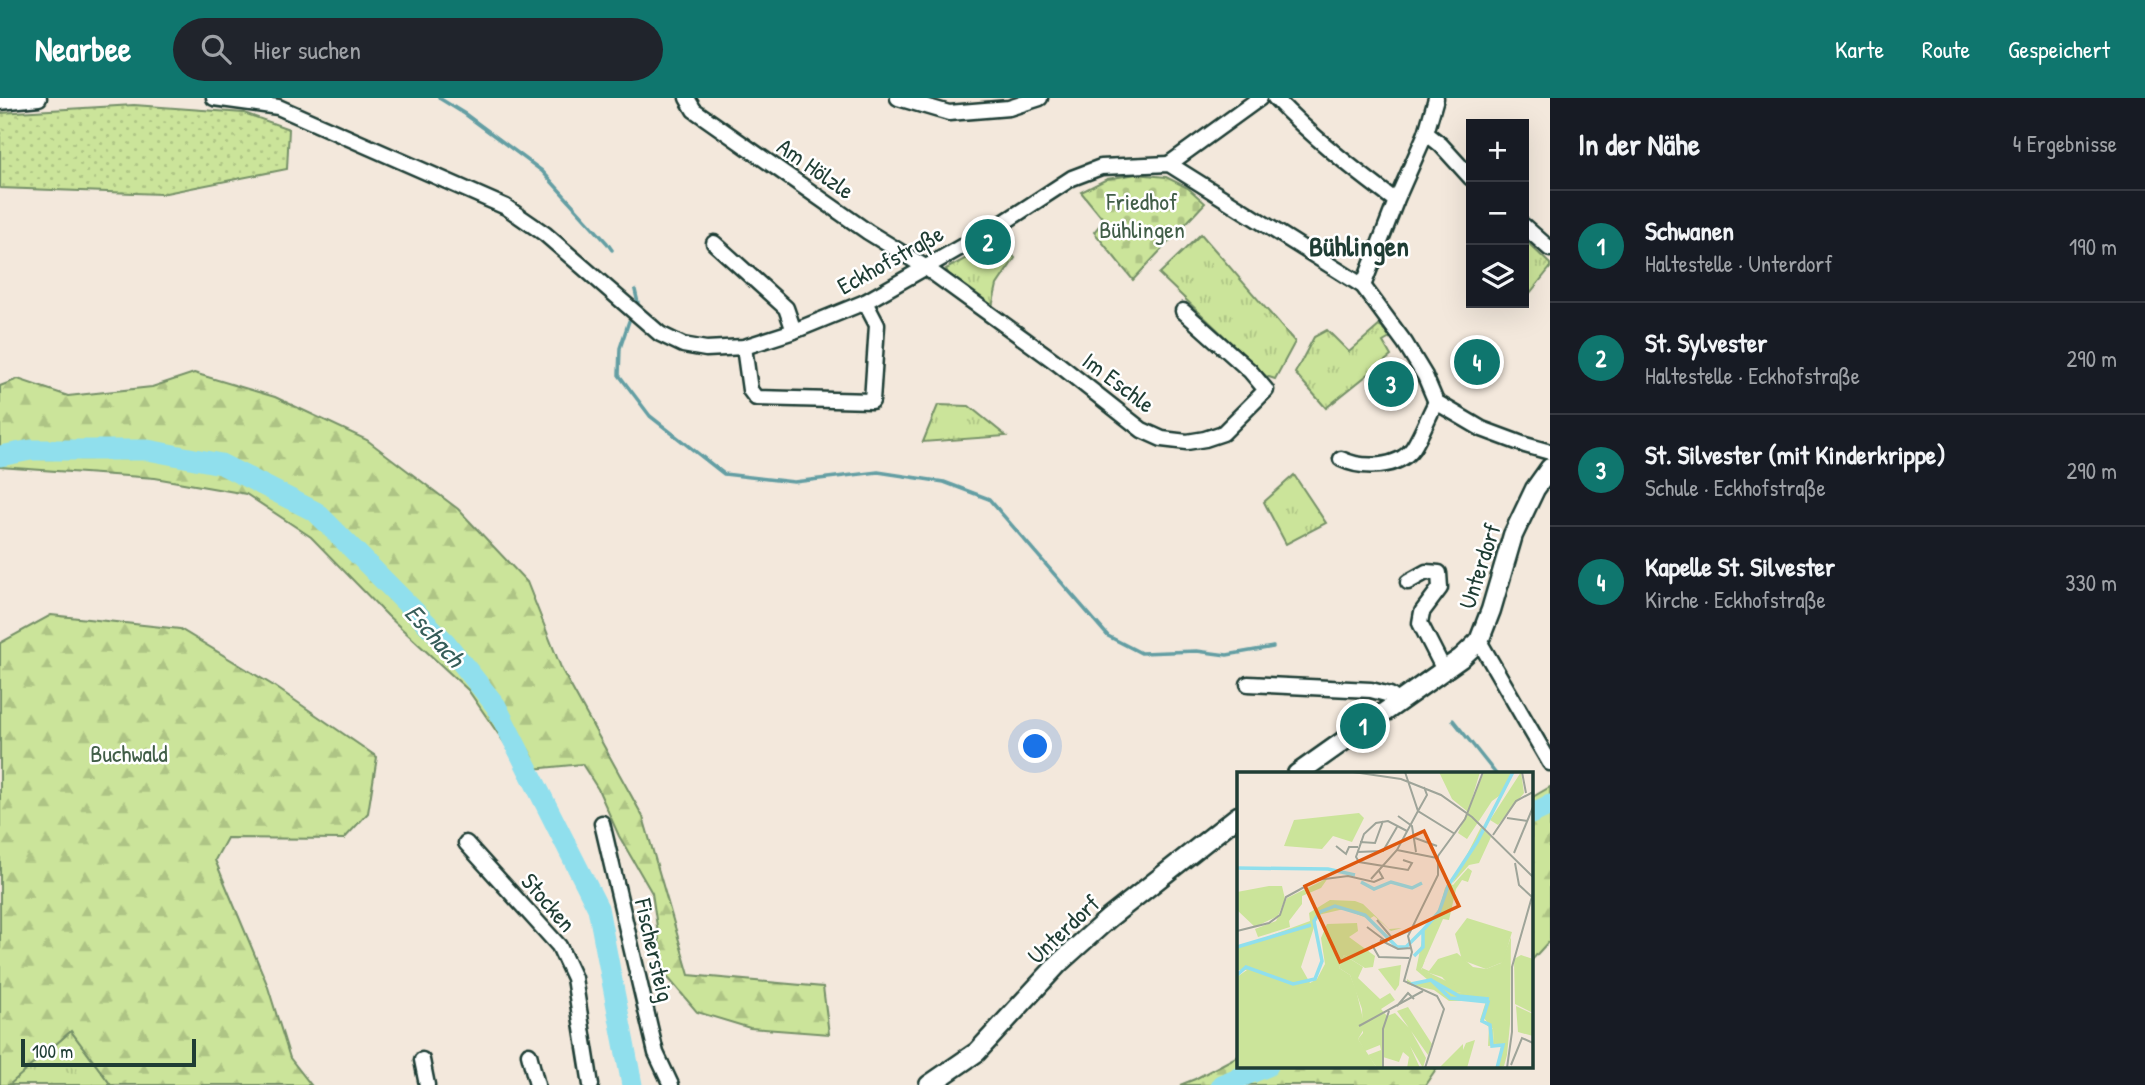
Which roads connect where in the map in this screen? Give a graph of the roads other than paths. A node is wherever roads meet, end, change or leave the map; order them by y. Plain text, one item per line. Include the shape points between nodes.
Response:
1 (39, 98) edge
2 (214, 98) edge
3 (687, 98) edge
4 (898, 98) edge
5 (1040, 98) edge
6 (1260, 98) edge
7 (1275, 98) edge
8 (1436, 98) edge
9 (0, 102) edge
10 (1426, 133) junction
11 (1169, 164) junction
12 (1466, 172) edge
13 (1396, 201) junction
14 (1529, 230) edge
15 (714, 243) dead end
16 (1550, 249) edge
17 (925, 267) junction
18 (1363, 286) junction
19 (865, 302) junction
20 (1183, 311) dead end
21 (794, 331) junction
22 (744, 347) junction
23 (1436, 402) junction
24 (1550, 452) edge
25 (1341, 459) dead end
26 (1550, 467) edge
27 (1408, 582) dead end
28 (1479, 641) junction
29 (1444, 670) junction
30 (1248, 684) dead end
31 (1398, 702) junction
32 (1550, 763) edge
33 (1300, 772) edge
34 (1237, 817) edge
35 (602, 823) dead end
36 (466, 843) dead end
37 (530, 1054) dead end
38 (422, 1060) dead end
39 (427, 1085) edge
40 (537, 1085) edge
41 (591, 1085) edge
42 (671, 1085) edge
43 (929, 1085) edge

1 - 9 street
2 - 22 street, Eckhofstraße via 278,107 506,207 545,234 660,334 706,349
3 - 17 street, Am Hölzle via 694,110
4 - 5 street via 949,113 1009,108
6 - 11 street
7 - 13 street via 1297,122
8 - 10 street
10 - 12 street
10 - 13 street
11 - 17 street, Eckhofstraße via 1101,167 1072,178
11 - 18 street
13 - 18 street
14 - 16 street
15 - 21 street via 786,308
17 - 19 street, Eckhofstraße
17 - 20 street, Im Eschle via 1142,430 1162,439 1187,442 1223,433 1266,390
18 - 23 street via 1405,343
19 - 21 street, Eckhofstraße
19 - 22 street via 877,325 872,401 756,398 750,390
21 - 22 street, Eckhofstraße
23 - 24 street via 1482,429
23 - 25 street via 1412,450 1391,463 1359,466
26 - 28 street, Unterdorf via 1513,535
27 - 29 street, Unterdorf via 1426,572 1439,573 1440,587 1422,612 1420,623
28 - 29 street, Unterdorf
28 - 32 street
29 - 31 street, Unterdorf
30 - 31 street via 1371,690
31 - 33 street, Unterdorf
34 - 43 street, Unterdorf via 1109,918 1059,963 977,1052
35 - 42 street, Fischersteig via 656,1053
36 - 41 street, Stocken via 559,946 574,978
37 - 40 street
38 - 39 street

